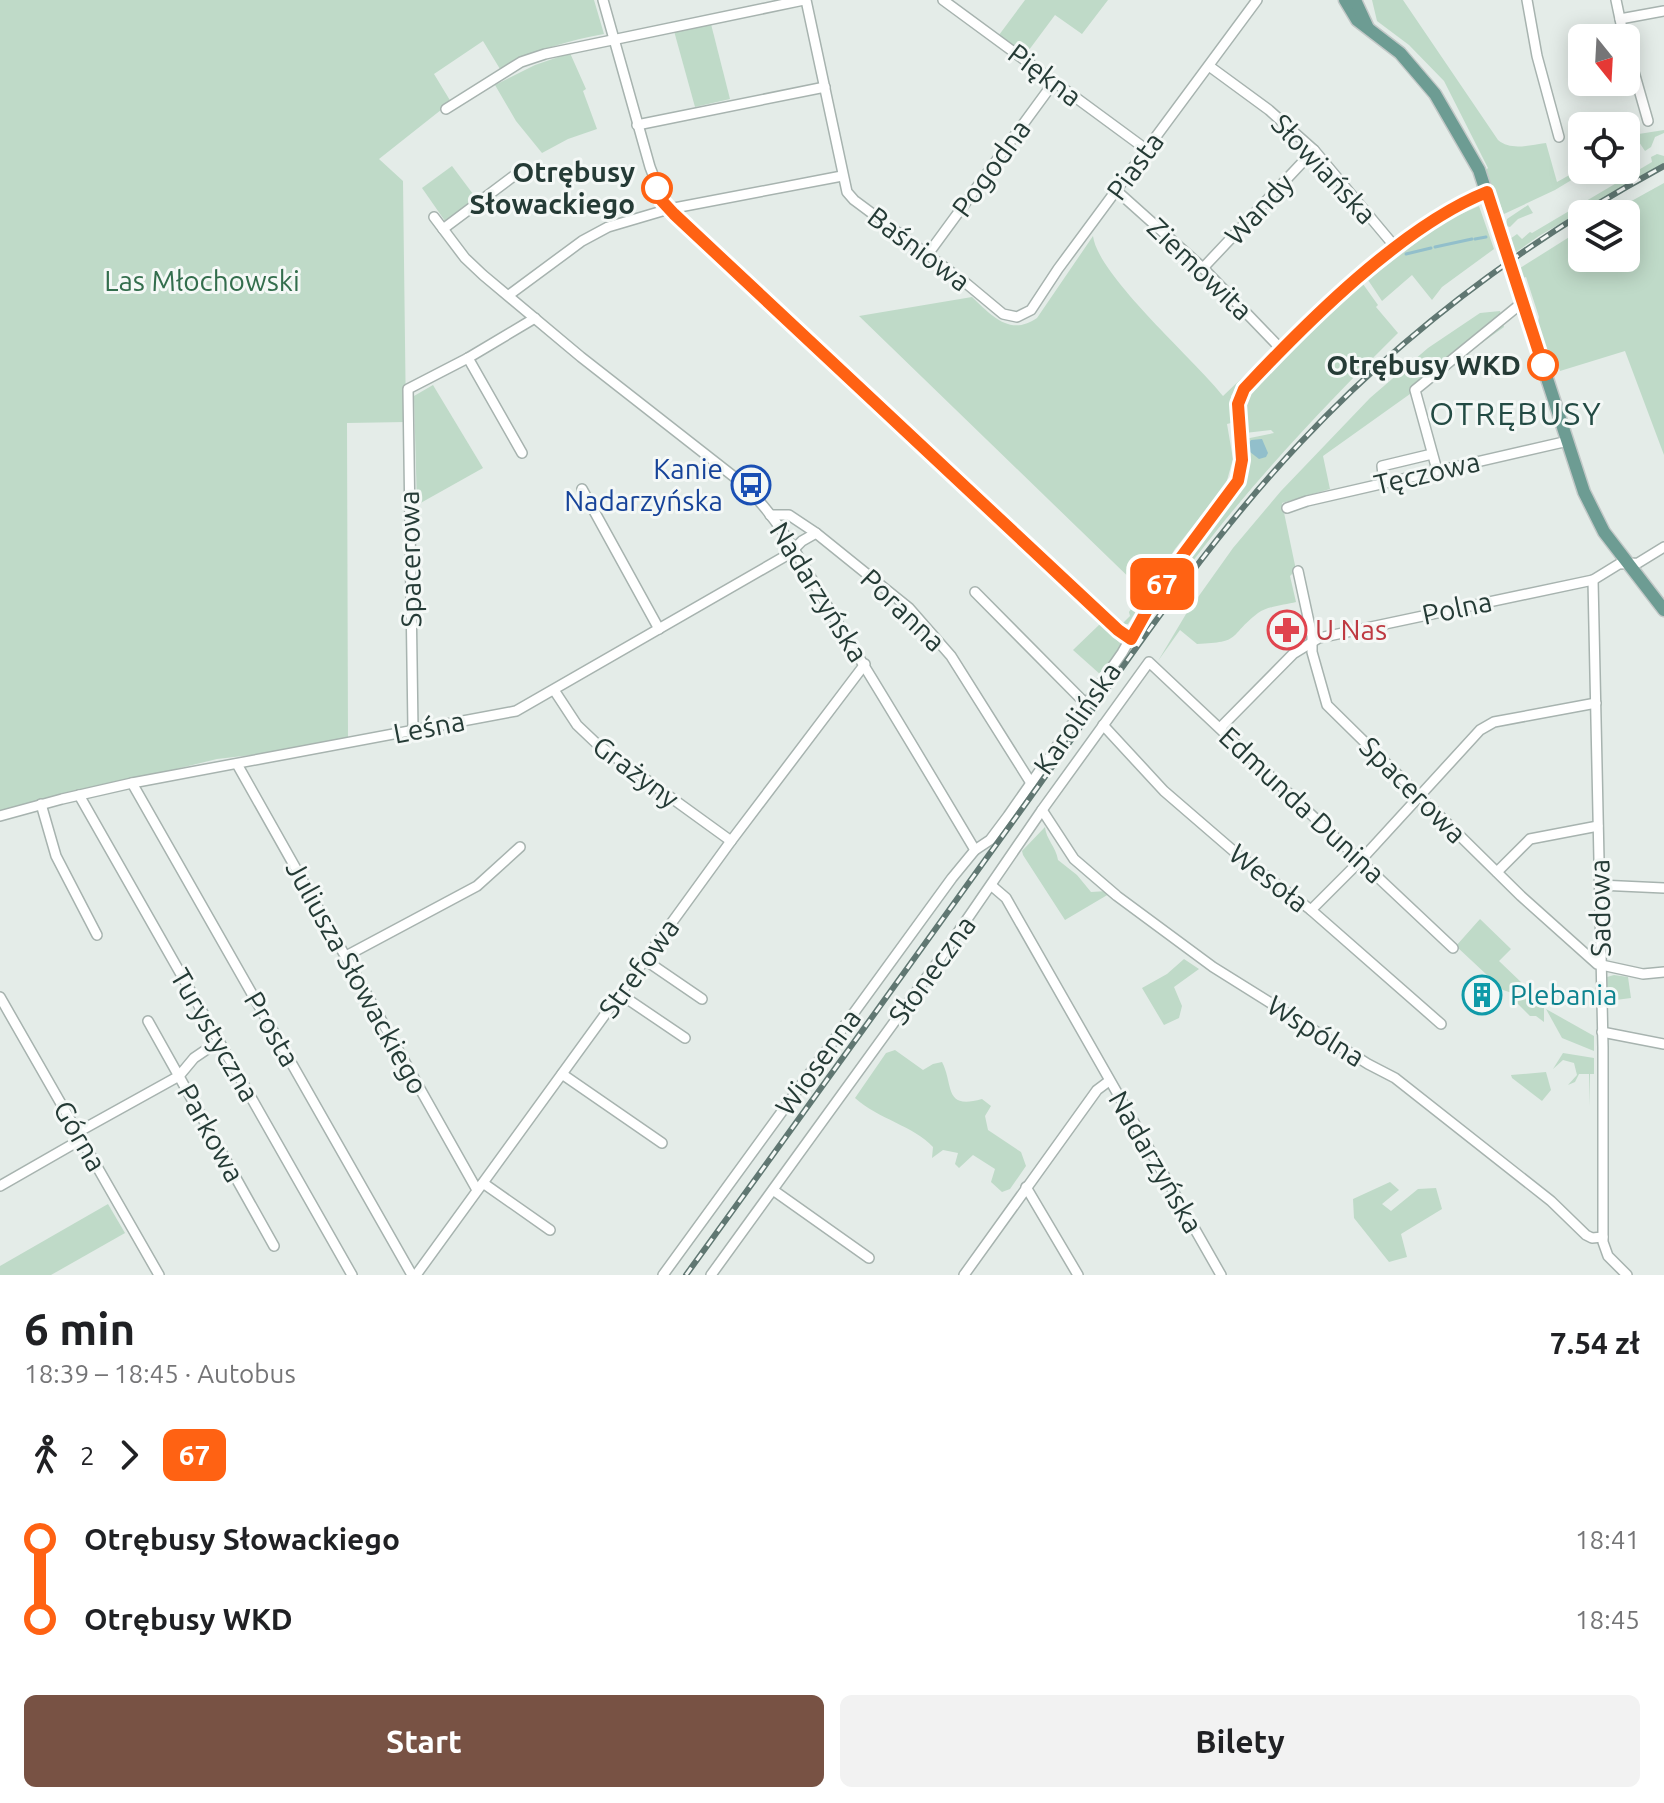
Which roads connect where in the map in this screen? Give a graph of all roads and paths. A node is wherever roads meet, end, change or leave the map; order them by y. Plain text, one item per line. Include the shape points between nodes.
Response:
1 (603, 0) edge
2 (805, 0) edge
3 (943, 0) edge
4 (1257, 0) edge
5 (1345, 0) edge
6 (1355, 0) edge
7 (1527, 0) edge
8 (1616, 0) edge
9 (1664, 11) edge
10 (1620, 19) junction
11 (1621, 24) edge
12 (1367, 26) junction
13 (614, 39) junction
14 (1209, 66) junction
15 (1054, 82) junction
16 (825, 87) junction
17 (1640, 93) edge
18 (446, 109) dead end
19 (1648, 121) dead end
20 (637, 125) junction
21 (1559, 137) dead end
22 (1147, 150) junction
23 (1314, 150) junction
24 (515, 175) dead end
25 (842, 176) junction
26 (1117, 191) junction
27 (1487, 192) junction
28 (669, 209) junction
29 (434, 217) dead end
30 (443, 229) junction
31 (1396, 248) junction
32 (928, 254) junction
33 (1203, 268) junction
34 (509, 295) junction
35 (1523, 302) junction
36 (1005, 315) joint
37 (535, 318) junction
38 (1282, 350) junction
39 (468, 358) junction
40 (1568, 441) junction
41 (522, 453) dead end
42 (1432, 454) junction
43 (1437, 470) junction
44 (1384, 483) junction
45 (582, 489) dead end
46 (1287, 508) dead end
47 (770, 515) junction
48 (816, 533) junction
49 (1664, 547) edge
50 (795, 549) junction
51 (1629, 563) junction
52 (1298, 571) dead end
53 (1593, 580) junction
54 (975, 592) dead end
55 (1664, 610) edge
56 (659, 629) junction
57 (1131, 639) junction
58 (1312, 641) junction
59 (1149, 662) joint
60 (865, 664) junction
61 (554, 690) junction
62 (1596, 703) junction
63 (1086, 704) junction
64 (1103, 725) junction
65 (1220, 728) junction
66 (413, 729) junction
67 (237, 764) junction
68 (132, 783) junction
69 (1031, 783) junction
70 (79, 795) junction
71 (1419, 797) junction
72 (41, 804) junction
73 (1042, 810) junction
74 (0, 816) edge
75 (1598, 826) junction
76 (731, 841) junction
77 (520, 847) dead end
78 (975, 850) junction
79 (1361, 860) junction
80 (1497, 872) junction
81 (1599, 885) junction
82 (992, 886) junction
83 (1664, 888) edge
84 (1311, 910) junction
85 (97, 935) dead end
86 (1453, 948) dead end
87 (346, 956) junction
88 (645, 960) junction
89 (1601, 966) junction
90 (1664, 972) edge
91 (620, 994) junction
92 (0, 997) edge
93 (702, 999) dead end
94 (10, 1015) junction
95 (0, 1021) edge
96 (148, 1021) dead end
97 (1441, 1024) dead end
98 (1602, 1032) junction
99 (685, 1038) dead end
100 (219, 1041) junction
101 (1664, 1044) edge
102 (562, 1074) junction
103 (179, 1076) junction
104 (1109, 1081) junction
105 (80, 1135) junction
106 (662, 1143) dead end
107 (0, 1186) edge
108 (480, 1186) junction
109 (1026, 1187) junction
110 (773, 1190) junction
111 (550, 1230) dead end
112 (1603, 1237) junction
113 (274, 1246) dead end
114 (869, 1258) dead end
115 (159, 1275) edge
116 (352, 1275) edge
117 (414, 1275) edge
118 (663, 1275) edge
119 (711, 1275) edge
120 (964, 1275) edge
121 (1078, 1275) edge
122 (1221, 1275) edge
123 (1627, 1275) edge

1 - 13 street
2 - 13 street
2 - 16 street
3 - 15 street, Piękna
4 - 14 street, Piasta
5 - 12 main road
6 - 12 main road
7 - 21 street
8 - 10 street
9 - 10 street
10 - 11 street
12 - 27 main road via 1400,53 1435,94
13 - 18 street via 521,62
13 - 20 street
14 - 22 street, Piasta
14 - 23 street, Słowiańska
15 - 22 street, Piękna
15 - 32 street, Pogodna
16 - 20 street
16 - 25 street
17 - 19 street
20 - 28 street
22 - 26 street, Piasta
23 - 31 street, Słowiańska
23 - 33 street, Wandy
24 - 30 street
25 - 28 street
25 - 32 street, Baśniowa via 852,198
26 - 33 street, Ziemowita
26 - 36 street, Piasta via 1031,310 1020,317
27 - 31 street, Karolińska via 1444,212
27 - 35 main road
28 - 34 street via 603,229
28 - 57 street
29 - 30 street, Nadarzyńska
30 - 34 street, Nadarzyńska via 465,258
31 - 38 street, Karolińska
32 - 36 street, Baśniowa
33 - 38 street, Ziemowita
34 - 37 street, Nadarzyńska
35 - 40 main road
35 - 42 street via 1415,390
37 - 39 street
37 - 47 street, Nadarzyńska via 742,483
38 - 57 street, Karolińska via 1240,396 1242,463 1237,484 1162,583
39 - 41 street
39 - 66 street, Spacerowa via 408,389
40 - 43 street, Tęczowa
40 - 51 main road via 1593,514
42 - 43 street
42 - 44 street via 1382,466
43 - 44 street, Tęczowa
44 - 46 street, Tęczowa
45 - 56 street
47 - 48 street, Poranna via 789,515
47 - 50 street, Nadarzyńska
48 - 50 street, Leśna
48 - 69 street, Poranna via 909,608 951,656
49 - 51 street, Polna
50 - 56 street, Leśna
50 - 60 street, Nadarzyńska
51 - 53 street, Polna via 1615,565
51 - 55 main road
52 - 58 street, Spacerowa
53 - 58 street, Polna
53 - 62 street, Sadowa
54 - 63 street
56 - 61 street, Leśna
57 - 63 street, Karolińska
58 - 65 street, Polna
58 - 71 street, Spacerowa via 1327,705
59 - 64 street, Słoneczna
59 - 65 street, Edmunda Dunina
60 - 76 street, Strefowa
60 - 78 street, Nadarzyńska
61 - 66 street, Leśna via 512,712
61 - 76 street, Grażyny via 597,744
62 - 71 street via 1494,722 1480,730
62 - 75 street, Sadowa
63 - 69 street, Karolińska
64 - 73 street, Słoneczna
64 - 84 street, Wesoła via 1164,791
65 - 79 street, Edmunda Dunina
66 - 67 street, Leśna
67 - 68 street, Leśna
67 - 87 street, Juliusza Słowackiego
68 - 70 street, Leśna
68 - 117 street, Prosta
69 - 78 street, Karolińska via 990,840
70 - 72 street, Leśna
70 - 100 street, Turystyczna
71 - 79 street
71 - 80 street, Spacerowa
72 - 74 street, Leśna
72 - 85 street via 56,856
73 - 82 street, Słoneczna
73 - 112 street, Wspólna via 1074,859 1136,911 1213,967 1395,1078 1551,1201 1586,1235
75 - 80 street via 1530,839
75 - 81 street, Sadowa
76 - 88 street, Strefowa
77 - 87 street via 477,886
78 - 118 street, Wiosenna
79 - 84 street
79 - 86 street, Edmunda Dunina
80 - 89 street, Spacerowa
81 - 83 street
81 - 89 street, Sadowa
82 - 104 street, Nadarzyńska via 1006,898
82 - 110 street, Słoneczna
84 - 97 street, Wesoła
87 - 108 street, Juliusza Słowackiego
88 - 91 street, Strefowa
88 - 93 street
89 - 90 street
89 - 98 street, Sadowa
91 - 99 street
91 - 102 street, Strefowa
92 - 94 street, Górna
94 - 95 street
94 - 105 street, Górna
96 - 103 street, Parkowa
98 - 101 street
98 - 112 street, Sadowa
100 - 103 street
100 - 116 street, Turystyczna
102 - 106 street
102 - 108 street, Strefowa
103 - 105 street
103 - 113 street, Parkowa
104 - 109 street
104 - 122 street, Nadarzyńska
105 - 107 street
105 - 115 street, Górna
108 - 111 street
108 - 117 street, Strefowa
109 - 120 street
109 - 121 street
110 - 114 street
110 - 119 street, Słoneczna
112 - 123 street via 1606,1252

